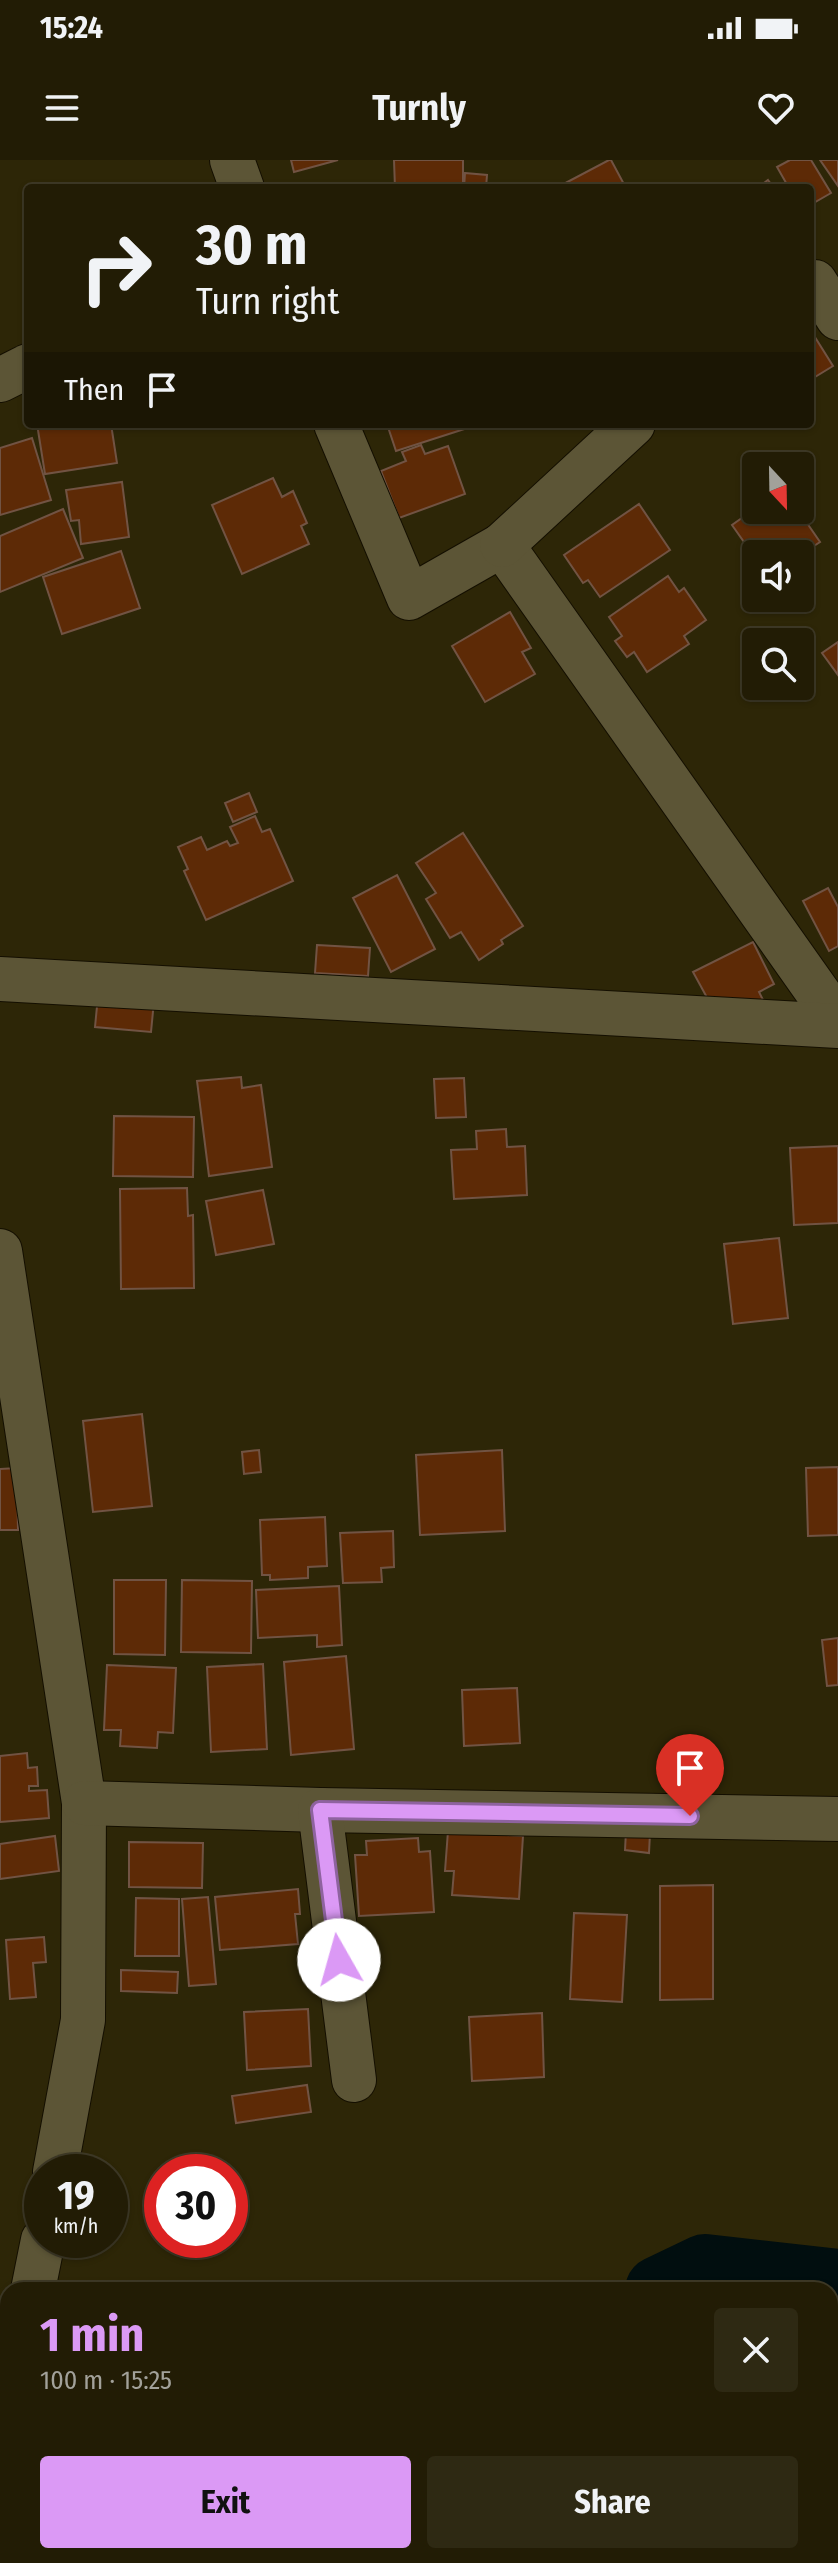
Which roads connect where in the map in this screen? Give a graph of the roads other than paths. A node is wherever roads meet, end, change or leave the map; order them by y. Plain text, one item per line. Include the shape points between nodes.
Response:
1 (232, 160) edge
2 (241, 184) edge
3 (821, 278) edge
4 (838, 318) edge
5 (24, 368) edge
6 (0, 380) edge
7 (338, 428) edge
8 (629, 428) edge
9 (502, 545) junction
10 (0, 979) edge
11 (838, 1023) edge
12 (0, 1251) edge
13 (84, 1803) junction
14 (320, 1810) junction
15 (838, 1819) edge
16 (354, 2080) dead end
17 (58, 2154) edge
18 (39, 2258) edge
19 (35, 2282) edge

1 - 2 street
3 - 4 street
5 - 6 street
7 - 9 street via 409,598
8 - 9 street
9 - 11 street
10 - 11 street
12 - 13 street
13 - 14 street
13 - 17 street via 83,2020
14 - 15 street
14 - 16 street
18 - 19 street

